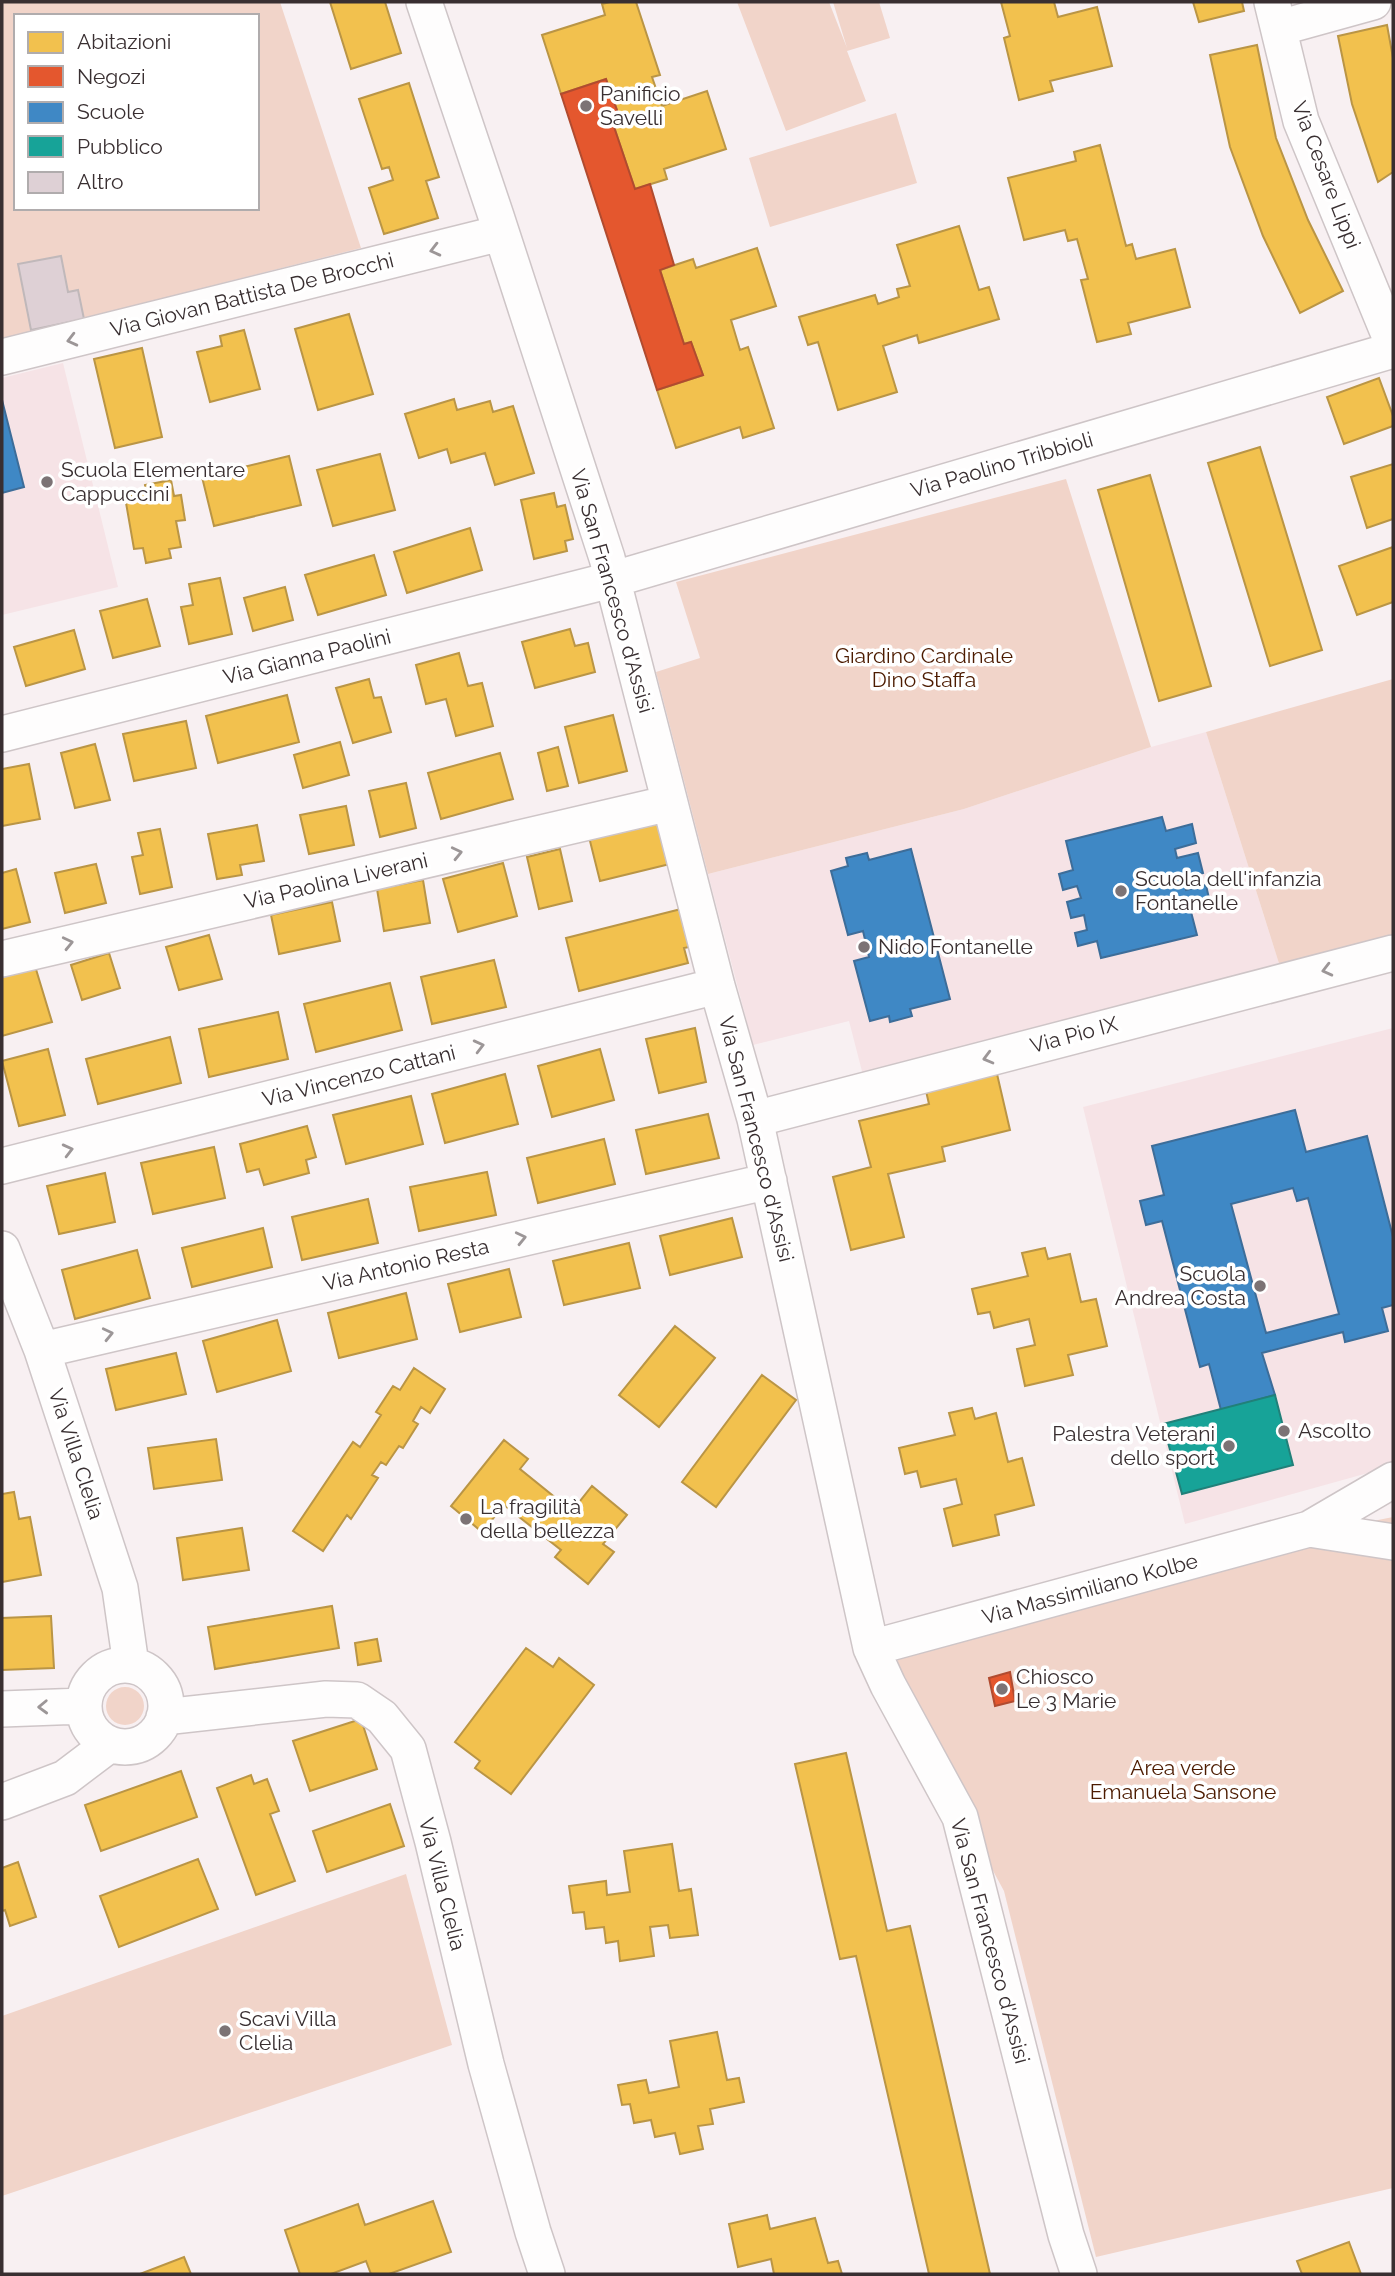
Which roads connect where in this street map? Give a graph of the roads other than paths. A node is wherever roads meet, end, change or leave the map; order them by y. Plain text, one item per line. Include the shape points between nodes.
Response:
1 (424, 2) edge
2 (1373, 2) edge
3 (1275, 15) edge
4 (501, 233) junction
5 (1393, 344) edge
6 (1393, 350) edge
7 (2, 357) edge
8 (611, 580) junction
9 (2, 734) edge
10 (670, 803) junction
11 (1393, 953) edge
12 (2, 959) edge
13 (717, 986) junction
14 (755, 1119) junction
15 (2, 1166) edge
16 (769, 1181) junction
17 (2, 1249) edge
18 (42, 1350) junction
19 (1393, 1480) edge
20 (1309, 1529) junction
21 (1393, 1542) edge
22 (871, 1648) junction
23 (131, 1665) junction
24 (83, 1706) junction
25 (2, 1709) edge
26 (164, 1717) junction
27 (110, 1744) junction
28 (2, 1802) edge
29 (547, 2274) edge
30 (1079, 2274) edge

1 - 4 street, Via San Francesco d'Assisi
2 - 3 street
3 - 5 street, Via Cesare Lippi via 1301,121
4 -> 7 street, Via Giovan Battista De Brocchi
4 - 8 street, Via San Francesco d'Assisi
6 - 8 street, Via Paolino Tribbioli
8 - 9 street, Via Gianna Paolini
8 - 10 street, Via San Francesco d'Assisi
12 -> 10 street, Via Paolina Liverani
10 - 13 street, Via San Francesco d'Assisi
11 -> 14 street, Via Pio IX
13 - 14 street, Via San Francesco d'Assisi
15 -> 13 street, Via Vincenzo Cattani
14 - 16 street, Via San Francesco d'Assisi
18 -> 16 street, Via Antonio Resta
16 - 22 street, Via San Francesco d'Assisi
17 - 18 street, Via Villa Clelia
18 - 23 street, Via Villa Clelia via 120,1588
19 - 20 street, Via Massimiliano Kolbe
20 - 21 street, Via Massimiliano Kolbe
20 - 22 street, Via Massimiliano Kolbe
22 - 30 street, Via San Francesco d'Assisi via 960,1817
23 - 24 street via 103,1670 86,1692
23 - 26 street via 155,1678 165,1703
24 -> 25 street
24 - 27 street via 91,1729
26 - 27 street via 149,1739 123,1747
26 - 29 street, Via Villa Clelia via 326,1699 357,1700 382,1717 408,1749 486,2064
27 - 28 street via 65,1778

